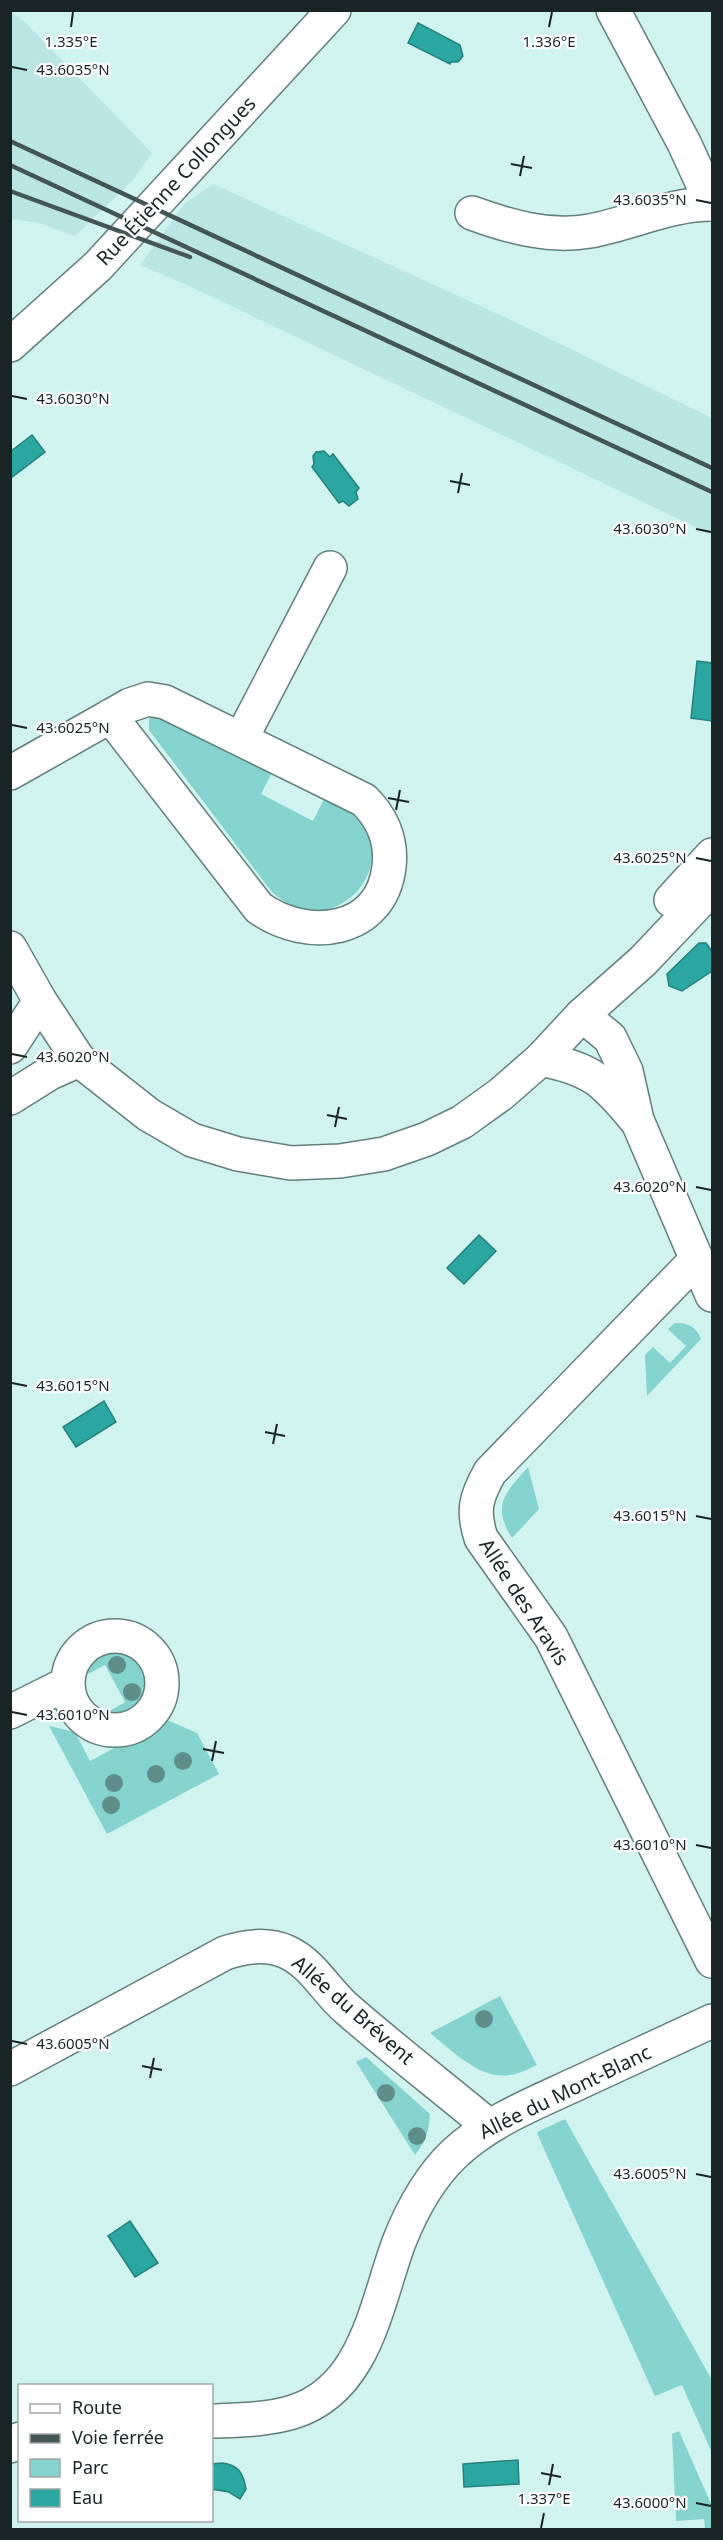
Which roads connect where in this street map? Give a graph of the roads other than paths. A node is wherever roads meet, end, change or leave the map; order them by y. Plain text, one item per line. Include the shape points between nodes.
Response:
1 (334, 10) edge
2 (613, 10) edge
3 (712, 204) edge
4 (472, 213) dead end
5 (10, 345) edge
6 (330, 568) dead end
7 (110, 716) junction
8 (242, 739) junction
9 (10, 773) edge
10 (712, 855) edge
11 (712, 888) edge
12 (10, 948) edge
13 (39, 1001) junction
14 (582, 1015) junction
15 (10, 1047) edge
16 (541, 1059) junction
17 (79, 1060) junction
18 (10, 1098) edge
19 (637, 1120) junction
20 (696, 1260) junction
21 (712, 1295) edge
22 (68, 1683) dead end
23 (10, 1712) edge
24 (712, 1961) edge
25 (712, 2021) edge
26 (10, 2069) edge
27 (489, 2126) junction
28 (213, 2421) edge

1 - 5 street, Rue Étienne Collongues via 98,266
2 - 3 street
3 - 4 street via 688,204 591,231 563,234 502,224
6 - 8 street
7 - 8 street via 148,699 165,702
7 - 8 street via 259,908 275,919 316,929 361,916 377,902 389,868 388,838 376,812 364,800
7 - 9 street
10 - 14 street via 629,945
11 - 14 street via 643,961
12 - 13 street
13 - 15 street
13 - 17 street
14 - 16 street
14 - 19 street via 610,1038 626,1071
16 - 17 street via 462,1122 427,1138 384,1154 291,1163 238,1154 192,1140 149,1115
16 - 19 street via 569,1065 596,1077
17 - 18 street
19 - 20 street
20 - 21 street
20 - 24 street, Allée des Aravis via 490,1472 479,1491 475,1520 481,1538 551,1637
22 - 23 street
25 - 27 street, Allée du Mont-Blanc
26 - 27 street, Allée du Brévent via 225,1953 248,1947 272,1947 305,1964 345,2008
27 - 28 street, Allée du Mont-Blanc via 453,2155 425,2188 400,2240 365,2344 343,2378 312,2404 293,2412

